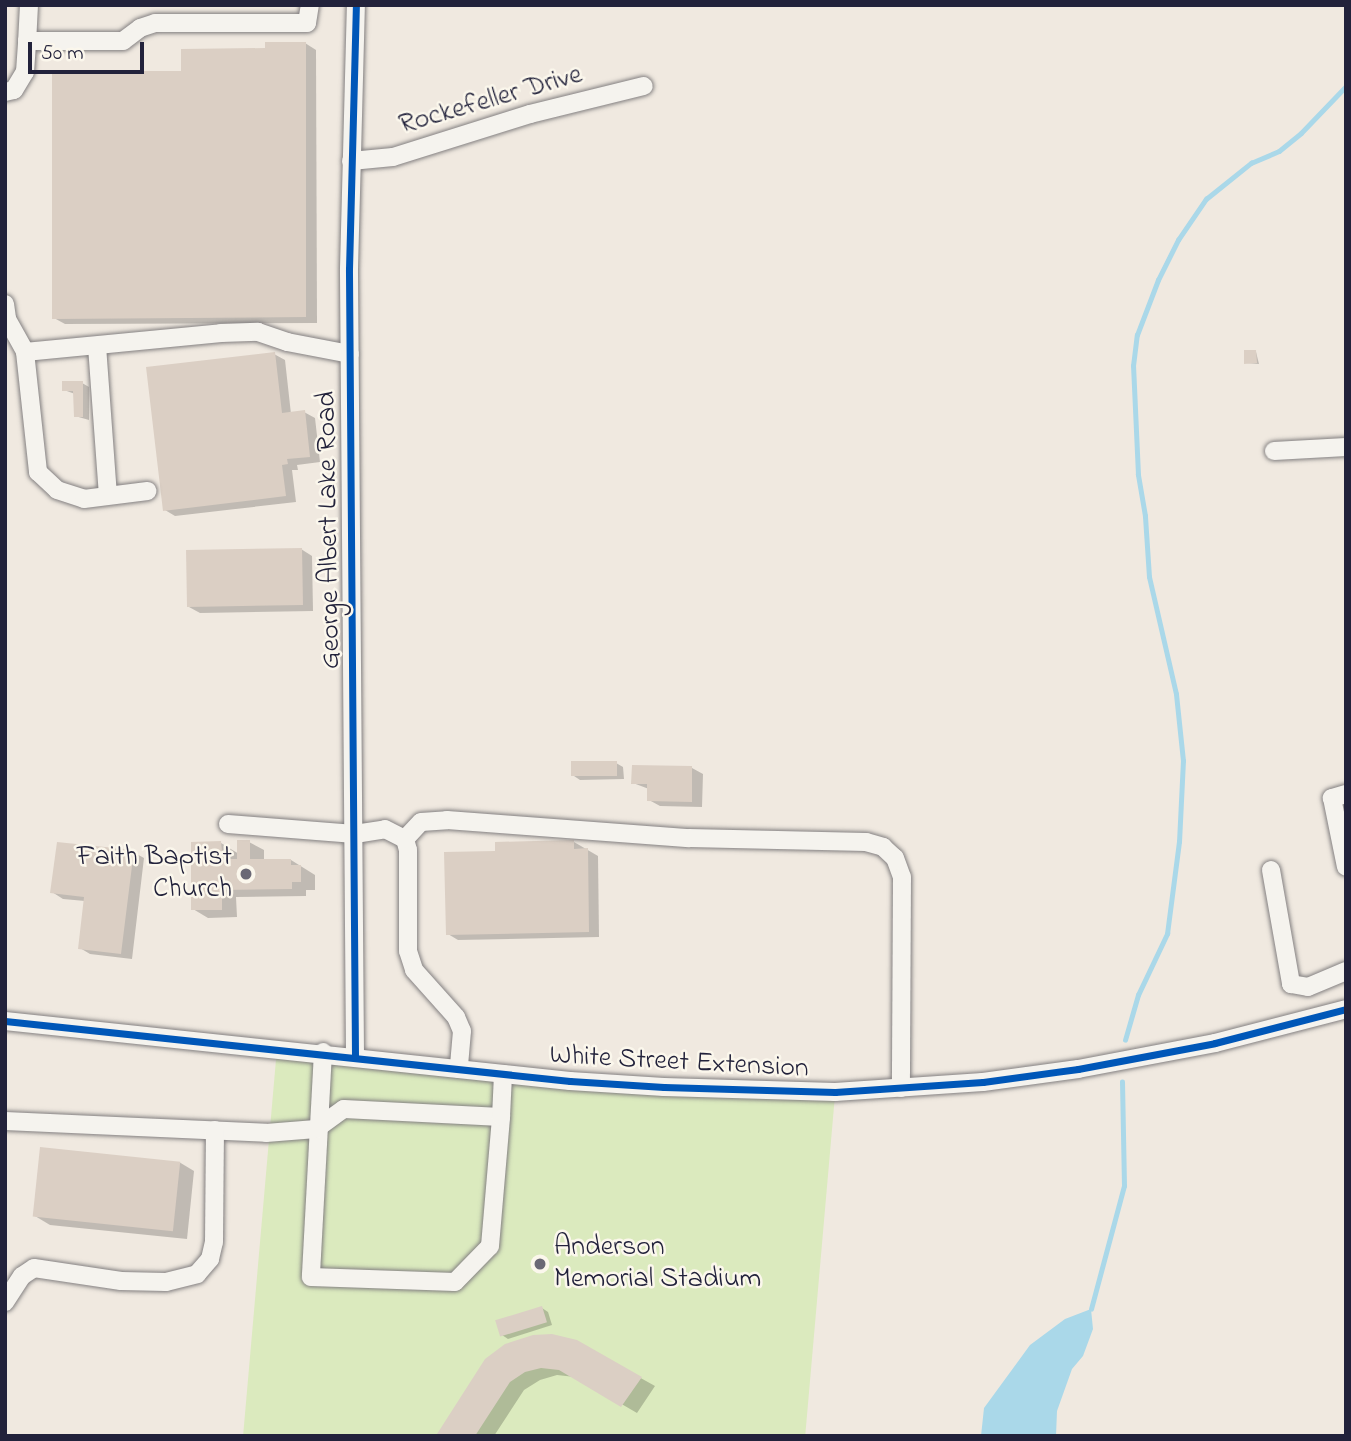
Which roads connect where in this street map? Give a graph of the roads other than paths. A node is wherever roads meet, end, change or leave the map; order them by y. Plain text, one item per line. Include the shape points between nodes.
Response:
1 (29, 5) edge
2 (310, 5) edge
3 (356, 5) edge
4 (155, 14) edge
5 (27, 41) junction
6 (645, 86) dead end
7 (5, 92) edge
8 (351, 161) junction
9 (5, 304) edge
10 (97, 346) junction
11 (25, 352) junction
12 (350, 354) junction
13 (1346, 447) edge
14 (1274, 451) dead end
15 (147, 491) dead end
16 (108, 495) junction
17 (1346, 794) edge
18 (228, 824) dead end
19 (355, 834) junction
20 (405, 839) junction
21 (1346, 867) edge
22 (1271, 870) dead end
23 (1346, 971) edge
24 (1346, 1009) edge
25 (5, 1021) edge
26 (323, 1052) junction
27 (355, 1055) junction
28 (459, 1069) junction
29 (503, 1074) junction
30 (901, 1088) junction
31 (501, 1117) junction
32 (5, 1121) edge
33 (316, 1129) junction
34 (215, 1130) junction
35 (5, 1302) edge

1 - 5 street
2 - 4 street via 307,23
3 - 8 street, George Albert Lake Road
4 - 5 street via 123,41
5 - 7 street via 25,72 15,90
6 - 8 street, Rockefeller Drive via 530,114 393,157
8 - 12 street, George Albert Lake Road
9 - 11 street via 7,319
10 - 11 street
10 - 12 street via 258,332
10 - 16 street
11 - 16 street via 38,472 57,490 84,499
12 - 19 street, George Albert Lake Road
13 - 14 street
15 - 16 street
17 - 21 street via 1332,798
18 - 19 street
19 - 20 street via 385,829
19 - 27 street, George Albert Lake Road
20 - 28 street via 408,951 414,970 456,1017 462,1031
20 - 30 street via 421,822 446,820 689,838 866,842 883,847 895,858 902,877
22 - 23 street via 1291,984 1308,987
24 - 30 street, White Street Extension via 1121,1062 983,1082
25 - 26 street, White Street Extension
26 - 27 street, White Street Extension
26 - 33 street
27 - 28 street, White Street Extension
28 - 29 street, White Street Extension
29 - 30 street, White Street Extension via 664,1087 778,1091
29 - 31 street
31 - 33 street via 344,1109
31 - 33 street via 490,1246 455,1282 311,1277
32 - 34 street
33 - 34 street via 266,1133
34 - 35 street via 214,1242 210,1259 197,1275 166,1282 121,1281 34,1268 22,1276

